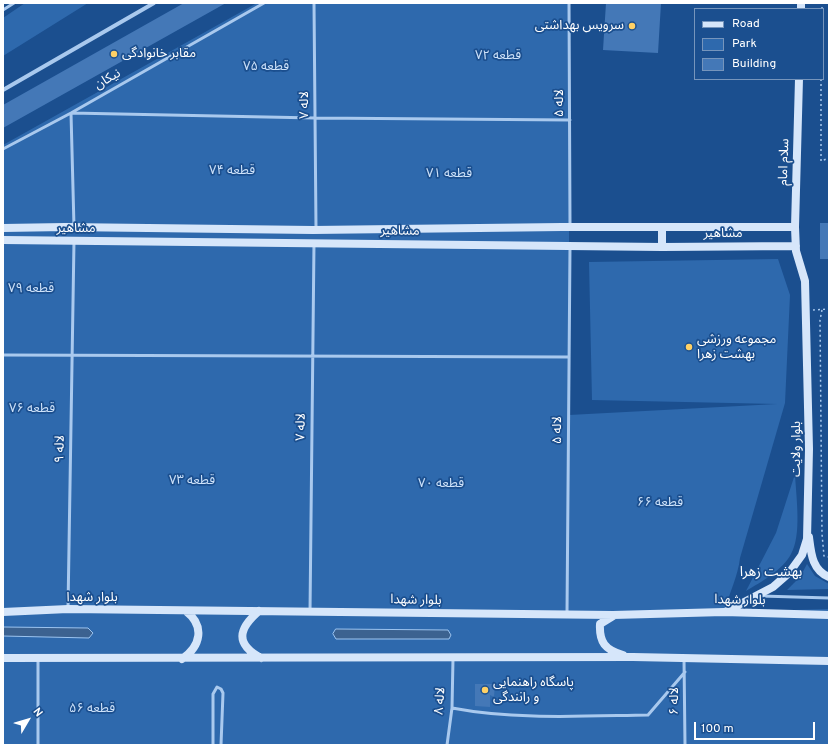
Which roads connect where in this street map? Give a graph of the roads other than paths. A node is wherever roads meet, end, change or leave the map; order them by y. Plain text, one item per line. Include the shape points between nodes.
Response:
1 (14, 3) edge
2 (154, 3) edge
3 (264, 3) edge
4 (314, 3) edge
5 (569, 3) edge
6 (3, 10) edge
7 (799, 80) edge
8 (3, 90) edge
9 (71, 113) junction
10 (315, 118) junction
11 (570, 120) junction
12 (3, 149) edge
13 (74, 227) junction
14 (570, 227) junction
15 (662, 227) junction
16 (3, 228) edge
17 (795, 228) junction
18 (316, 230) junction
19 (3, 240) edge
20 (74, 241) junction
21 (314, 243) junction
22 (570, 246) junction
23 (796, 246) junction
24 (662, 247) junction
25 (3, 354) edge
26 (72, 355) junction
27 (312, 356) junction
28 (569, 357) junction
29 (807, 528) junction
30 (829, 577) edge
31 (755, 596) junction
32 (829, 598) edge
33 (68, 609) junction
34 (186, 611) junction
35 (259, 611) junction
36 (3, 612) edge
37 (310, 612) junction
38 (724, 612) junction
39 (567, 615) junction
40 (829, 615) edge
41 (613, 616) junction
42 (633, 657) junction
43 (684, 657) junction
44 (3, 658) edge
45 (38, 659) junction
46 (182, 659) junction
47 (262, 659) junction
48 (454, 659) junction
49 (829, 661) edge
50 (685, 672) junction
51 (452, 708) junction
52 (38, 745) edge
53 (213, 745) edge
54 (221, 745) edge
55 (448, 745) edge
56 (685, 745) edge

1 - 6 lane
2 - 8 street
3 - 9 lane, نیکان
4 - 10 lane, لاله ۷
5 - 11 lane, لاله ۵
7 - 17 street, سلام امام
9 - 10 lane
9 - 12 lane, نیکان
9 - 13 lane
10 - 11 lane
10 - 18 lane, لاله ۷
11 - 14 lane, لاله ۵
13 - 16 street, مشاهیر
13 - 18 street, مشاهیر
14 - 15 street, مشاهیر
14 - 18 street, مشاهیر
15 - 17 street, مشاهیر
15 - 24 street
17 - 23 street, سلام امام
19 - 20 street, مشاهیر
20 - 21 street, مشاهیر
20 - 26 lane, لاله ۹
21 - 22 street, مشاهیر
21 - 27 lane, لاله ۷
22 - 24 street, مشاهیر
22 - 28 lane, لاله ۵
23 - 24 street, مشاهیر
23 - 29 street, بلوار ولایت via 805,281 809,449
25 - 26 lane
26 - 27 lane
26 - 33 lane, لاله ۹
27 - 28 lane
27 - 37 lane, لاله ۷
28 - 39 lane, لاله ۵
29 - 30 street via 813,560 818,570
29 - 31 street, بلوار ولایت via 807,539 802,555 789,573
31 - 32 lane
31 - 38 street, بلوار ولایت
33 - 34 street, بلوار شهدا
33 - 36 street, بلوار شهدا
34 - 35 street, بلوار شهدا
34 - 46 street via 197,622 200,630 199,638 190,653
35 - 37 street, بلوار شهدا
35 - 47 street via 246,623 242,631 242,641 245,648
37 - 39 street, بلوار شهدا
38 - 40 street, بلوار شهدا
38 - 41 street, بلوار شهدا
39 - 41 street, بلوار شهدا
41 - 42 street via 600,624 599,636 604,645 613,652
42 - 43 street
42 - 48 street
43 - 49 street
43 - 50 lane, لاله ۶
44 - 45 street
45 - 46 street
45 - 52 lane
46 - 47 street
47 - 48 street
48 - 51 lane, لاله ۸
50 - 51 lane via 648,715 562,716 475,712
50 - 56 lane, لاله ۶
51 - 55 lane, لاله ۸
53 - 54 lane via 213,694 217,687 221,689 222,694

